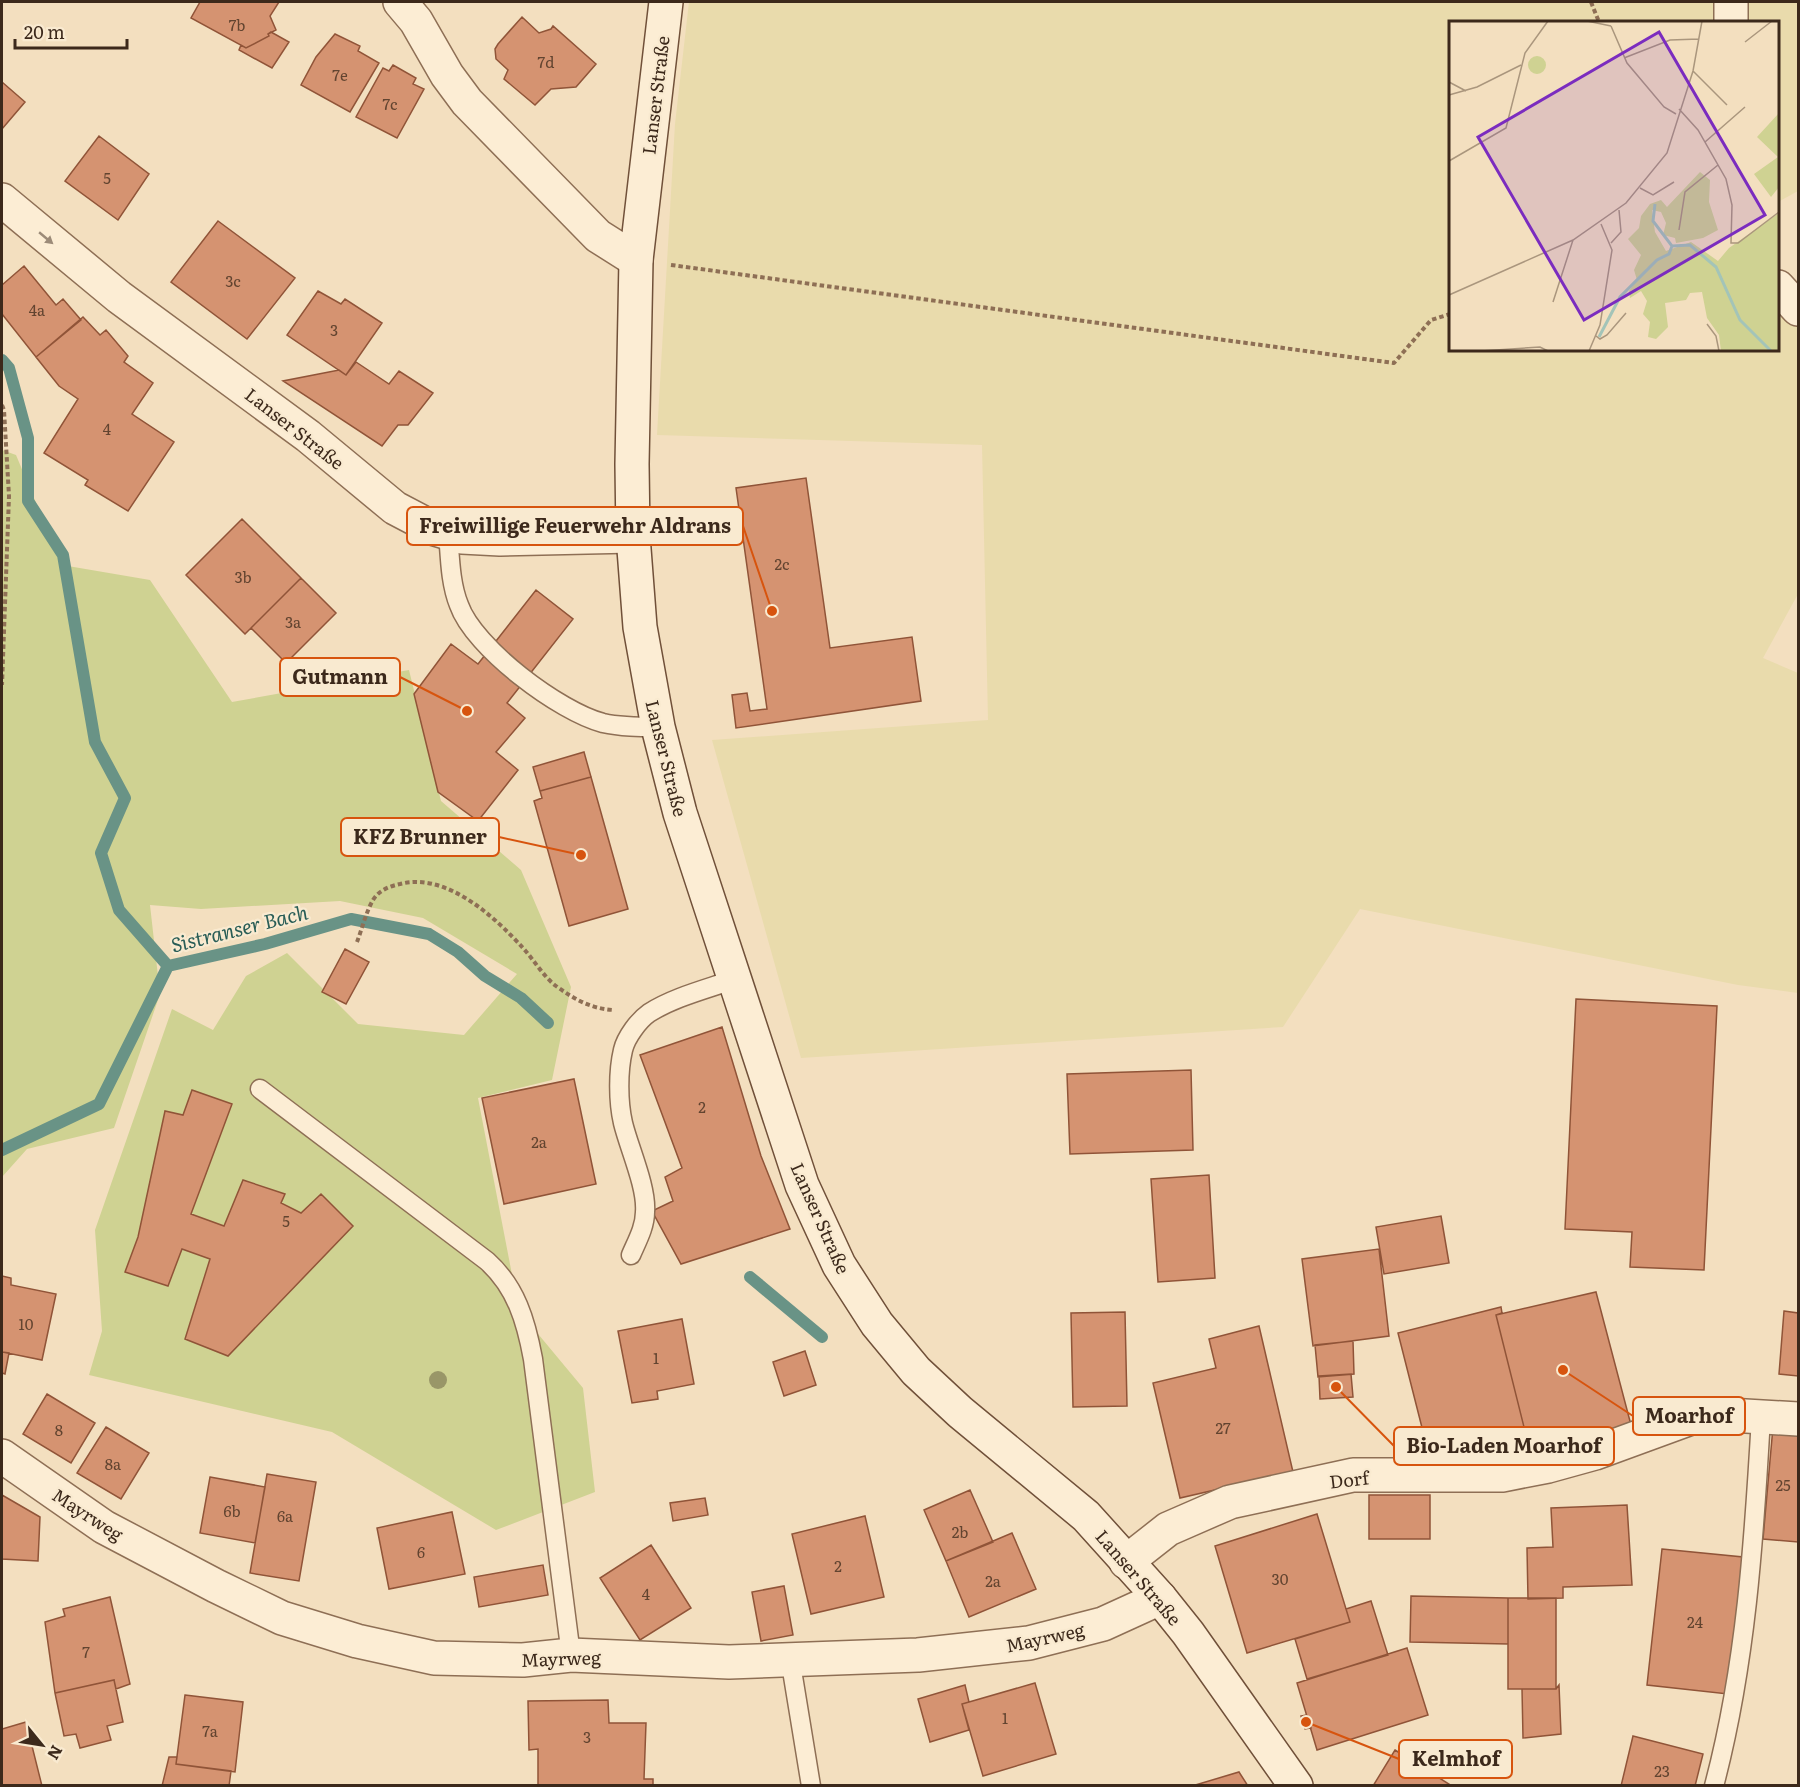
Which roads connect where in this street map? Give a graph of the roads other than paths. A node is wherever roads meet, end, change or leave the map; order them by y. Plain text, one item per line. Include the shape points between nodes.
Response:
1 (400, 2) edge
2 (666, 2) edge
3 (1731, 2) edge
4 (1731, 21) edge
5 (2, 200) edge
6 (636, 260) junction
7 (1779, 288) edge
8 (1798, 309) edge
9 (448, 532) junction
10 (633, 536) junction
11 (658, 727) junction
12 (735, 980) junction
13 (260, 1089) dead end
14 (631, 1255) dead end
15 (1761, 1417) junction
16 (1798, 1419) edge
17 (2, 1456) edge
18 (1126, 1562) junction
19 (1160, 1598) junction
20 (571, 1655) junction
21 (790, 1658) junction
22 (811, 1785) edge
23 (1296, 1785) edge
24 (1714, 1785) edge

1 - 6 street via 467,102 598,236
2 - 6 street, Lanser Straße
3 - 4 street
5 -> 9 street, Lanser Straße via 118,297 308,436 395,508
6 - 10 street, Lanser Straße
7 - 8 street
9 - 10 street, Lanser Straße via 462,537 500,539
9 - 11 lane via 459,606 468,624 490,649 540,690 579,713 619,726
10 - 11 street, Lanser Straße via 640,627
11 - 12 street, Lanser Straße via 680,813
12 - 14 lane via 647,1014 623,1048 622,1120 645,1212
12 - 18 street, Lanser Straße via 802,1185 839,1265 877,1324 916,1371 1086,1516
13 - 20 lane via 486,1261 512,1291 526,1326 533,1359
15 - 16 street, Dorf
15 - 18 street, Dorf via 1712,1414 1688,1419 1595,1453 1502,1475 1353,1475 1230,1502 1168,1529
15 - 24 lane via 1755,1523 1736,1688
17 - 20 street, Mayrweg via 104,1527 282,1617 357,1641 434,1658 523,1660
18 - 19 street, Lanser Straße
19 - 21 street, Mayrweg via 1103,1624 1029,1643 918,1655
19 - 23 street, Lanser Straße
20 - 21 street, Mayrweg via 729,1662
21 - 22 lane

